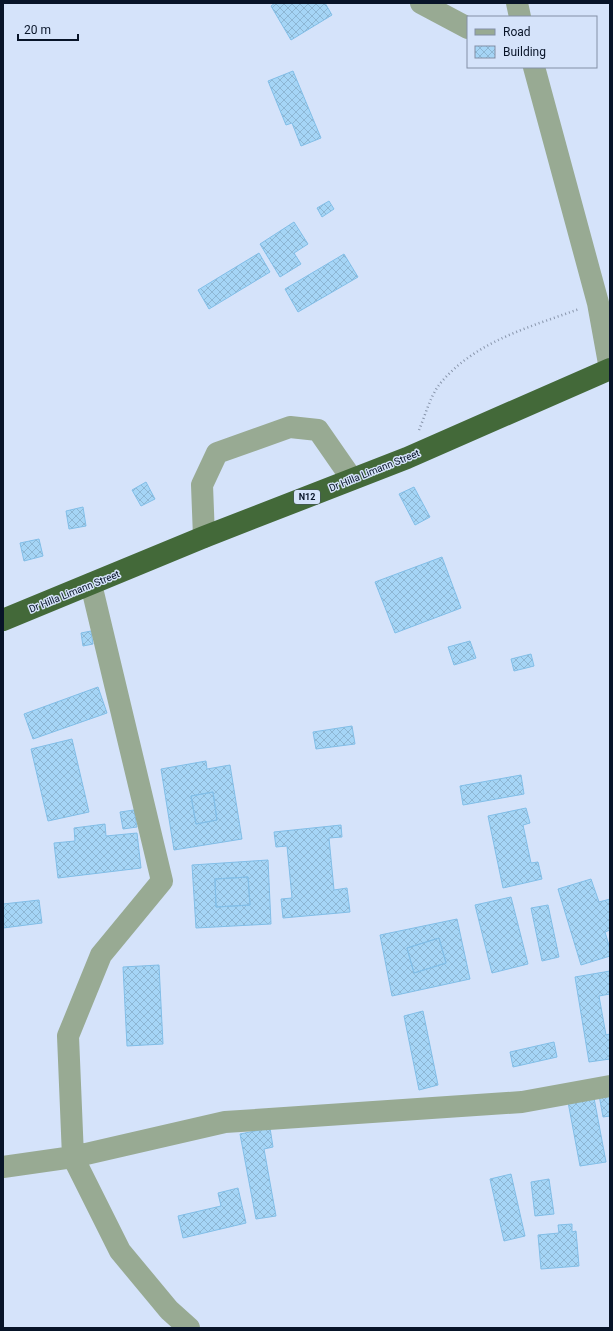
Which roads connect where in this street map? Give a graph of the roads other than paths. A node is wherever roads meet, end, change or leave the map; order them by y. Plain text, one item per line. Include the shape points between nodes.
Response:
1 (421, 3) edge
2 (467, 27) edge
3 (534, 68) edge
4 (610, 369) edge
5 (352, 479) junction
6 (204, 537) junction
7 (91, 584) junction
8 (3, 620) edge
9 (610, 1086) edge
10 (72, 1157) junction
11 (3, 1167) edge
12 (188, 1328) edge

1 - 2 street
3 - 4 street via 598,302
4 - 5 highway, Dr Hilla Limann Street / N12 via 407,458
5 - 6 highway, Dr Hilla Limann Street / N12
5 - 6 street via 318,430 290,427 217,453 202,485
6 - 7 highway, Dr Hilla Limann Street / N12
7 - 8 highway, Dr Hilla Limann Street / N12
7 - 10 street via 162,881 101,955 68,1036
9 - 10 street via 522,1102 225,1122
10 - 11 street
10 - 12 street via 120,1251 169,1310

